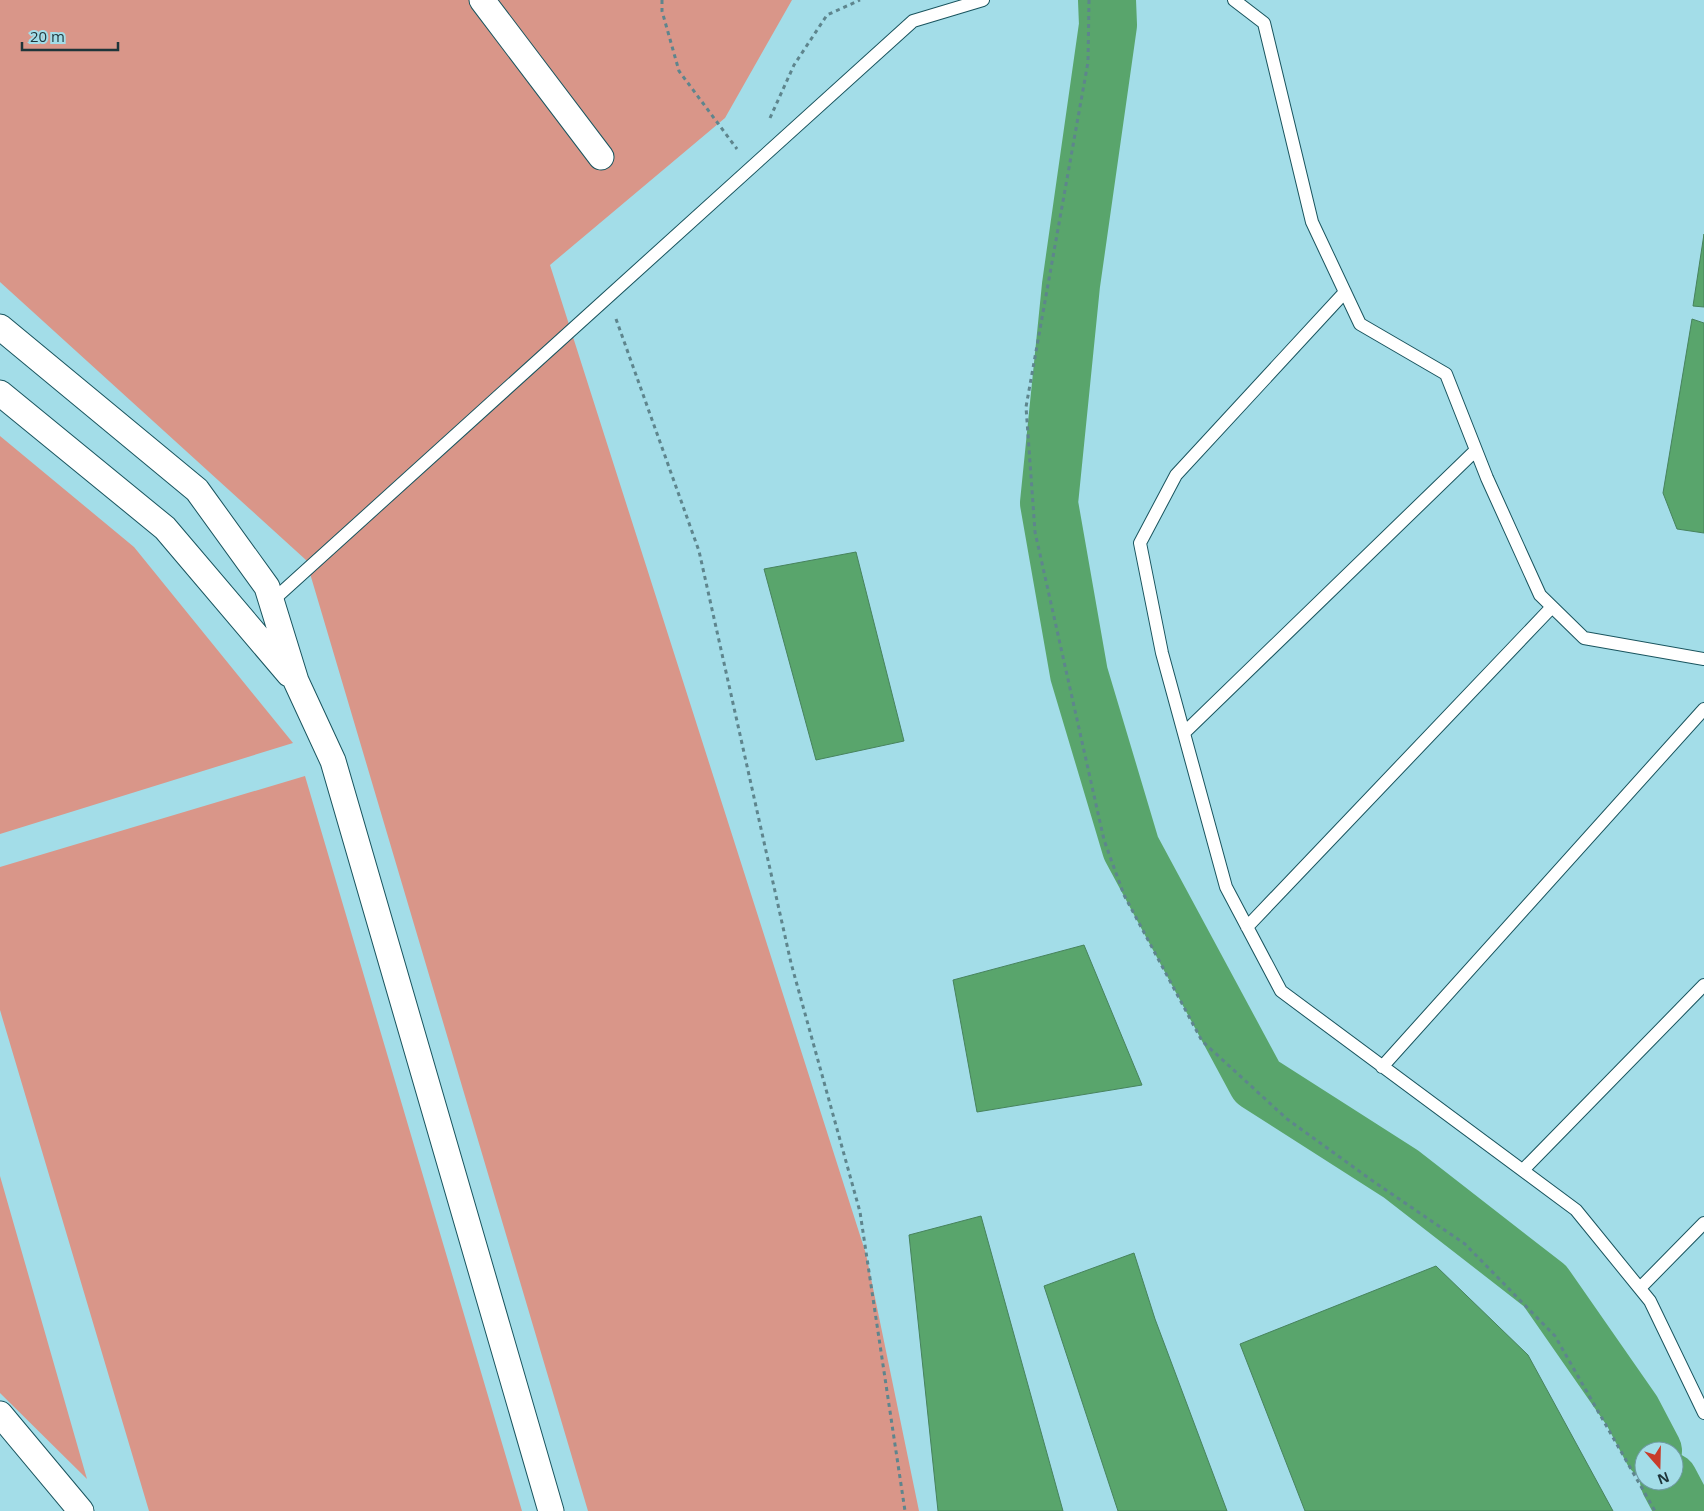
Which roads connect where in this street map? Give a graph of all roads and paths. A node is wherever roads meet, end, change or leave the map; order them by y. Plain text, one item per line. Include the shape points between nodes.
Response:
1 (482, 0) edge
2 (662, 0) edge
3 (982, 0) edge
4 (1234, 0) edge
5 (739, 152) dead end
6 (601, 157) dead end
7 (1345, 292) junction
8 (615, 316) dead end
9 (0, 327) edge
10 (0, 392) edge
11 (1476, 450) junction
12 (271, 602) junction
13 (1552, 607) junction
14 (1704, 659) edge
15 (296, 681) junction
16 (1704, 709) edge
17 (1184, 733) junction
18 (1247, 927) junction
19 (1704, 984) edge
20 (1382, 1067) junction
21 (1523, 1170) junction
22 (1704, 1223) edge
23 (1640, 1288) junction
24 (1704, 1413) edge
25 (0, 1414) edge
26 (81, 1511) edge
27 (551, 1511) edge
28 (905, 1511) edge

1 - 6 street
2 - 5 path via 662,11 679,71
3 - 12 lane via 913,21
4 - 7 lane via 1264,23 1312,222
7 - 11 lane via 1360,324 1446,374
7 - 17 lane via 1176,475 1140,543 1162,653
8 - 28 path via 699,551 791,963 860,1212
9 - 12 street via 197,490 267,588
10 - 15 street via 165,528
11 - 13 lane via 1540,595
11 - 17 lane
12 - 15 street
13 - 14 lane via 1584,638
13 - 18 lane
15 - 27 street via 333,762
16 - 20 lane
17 - 18 lane via 1226,887
18 - 20 lane via 1281,991
19 - 21 lane
20 - 21 lane
21 - 23 lane via 1576,1210
22 - 23 lane
23 - 24 lane via 1650,1301
25 - 26 street

